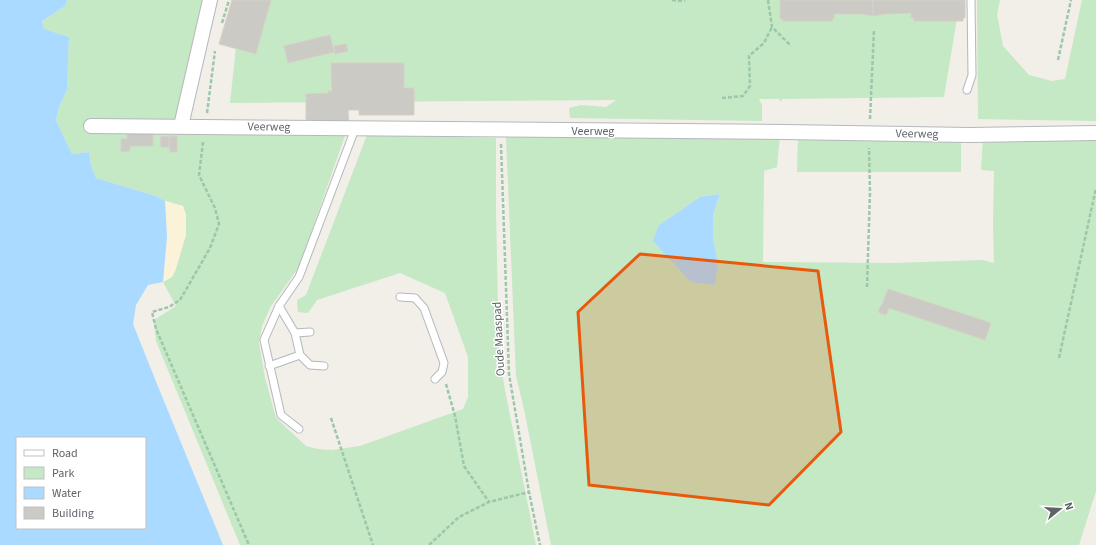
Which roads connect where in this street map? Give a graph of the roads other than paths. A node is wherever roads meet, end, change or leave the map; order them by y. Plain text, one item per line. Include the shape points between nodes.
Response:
1 (210, 0) edge
2 (971, 0) edge
3 (967, 90) dead end
4 (91, 126) dead end
5 (181, 126) junction
6 (355, 129) junction
7 (1096, 133) edge
8 (400, 297) dead end
9 (279, 306) junction
10 (310, 332) dead end
11 (295, 333) junction
12 (300, 355) junction
13 (270, 366) junction
14 (324, 366) dead end
15 (434, 379) dead end
16 (299, 429) dead end

1 - 5 street
2 - 3 lane via 972,75
4 - 5 street, Veerweg
5 - 6 street, Veerweg
6 - 7 street, Veerweg via 969,136
6 - 9 lane via 299,277
8 - 15 lane via 415,298 424,308 444,363 442,372
9 - 11 lane
9 - 13 lane via 264,340
10 - 11 lane
11 - 12 lane
12 - 13 lane
12 - 14 lane via 310,365
13 - 16 lane via 281,415

